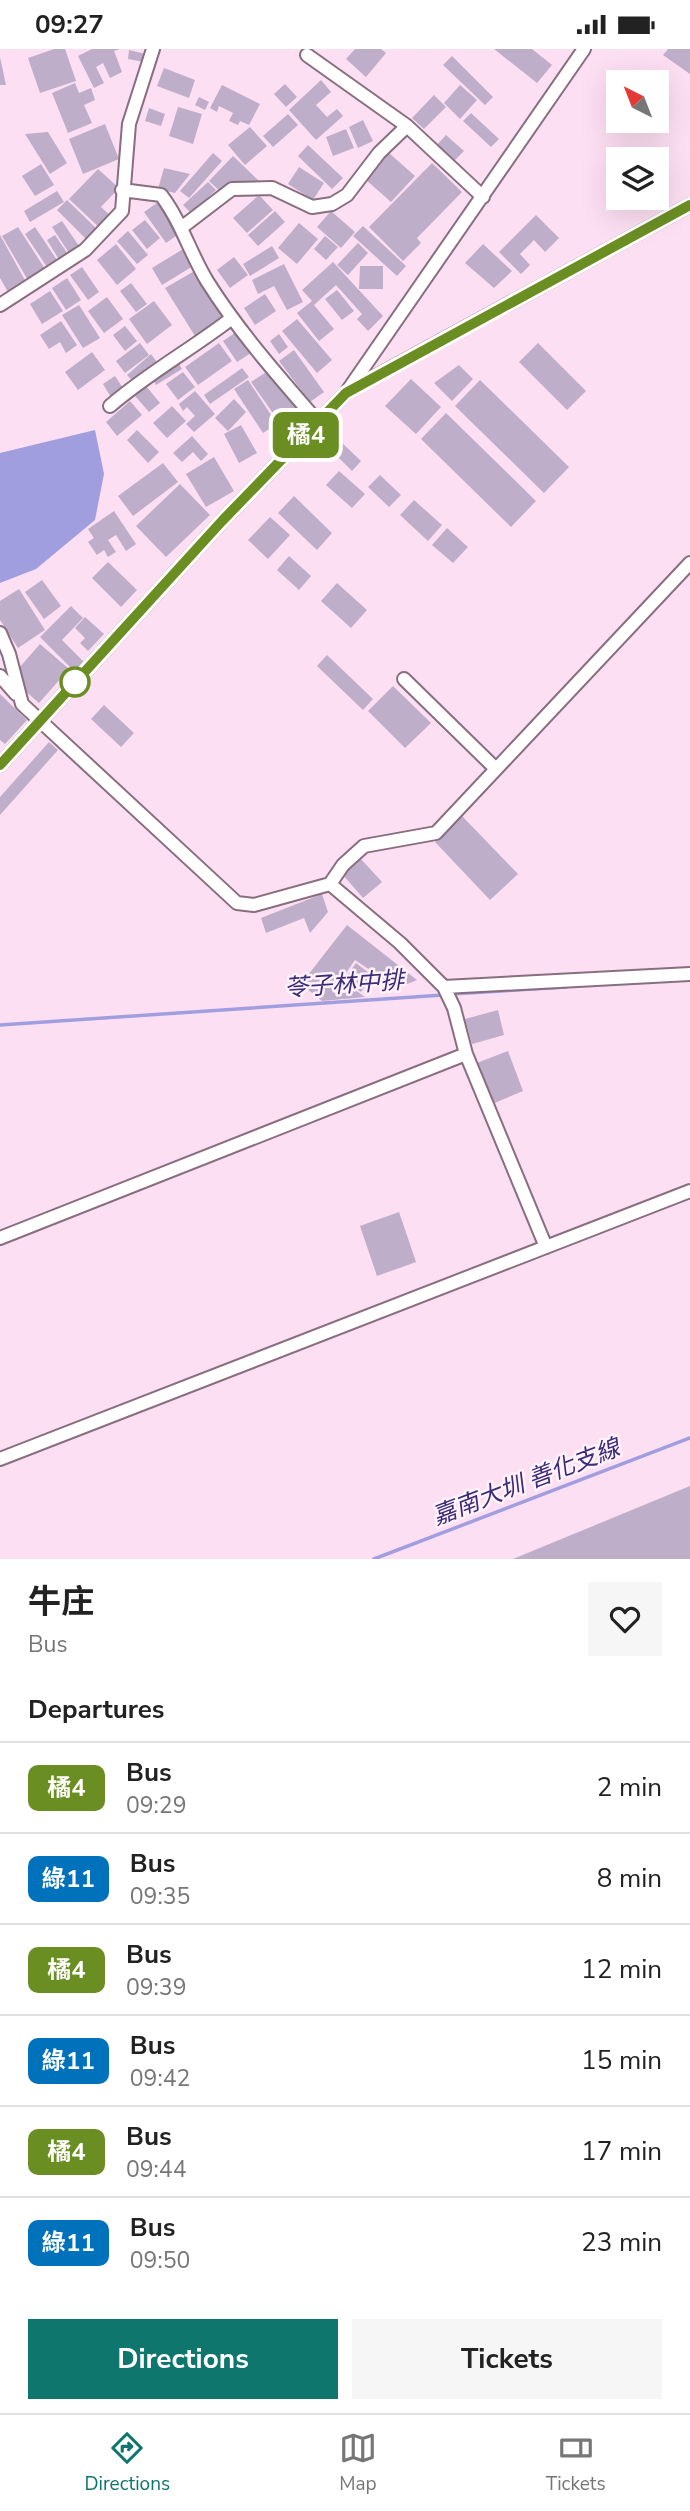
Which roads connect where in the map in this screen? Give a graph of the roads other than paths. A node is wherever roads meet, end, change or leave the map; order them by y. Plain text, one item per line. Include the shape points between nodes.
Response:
1 (153, 49) edge
2 (584, 49) edge
3 (307, 55) dead end
4 (407, 125) junction
5 (122, 190) junction
6 (484, 197) junction
7 (690, 205) edge
8 (181, 227) junction
9 (0, 305) edge
10 (232, 318) junction
11 (346, 393) junction
12 (110, 406) dead end
13 (318, 422) junction
14 (690, 563) edge
15 (0, 633) edge
16 (0, 676) edge
17 (404, 679) dead end
18 (19, 697) junction
19 (40, 721) junction
20 (0, 765) edge
21 (496, 768) junction
22 (330, 884) junction
23 (690, 974) edge
24 (445, 989) junction
25 (466, 1054) junction
26 (690, 1191) edge
27 (0, 1238) edge
28 (546, 1247) junction
29 (0, 1459) edge

1 - 5 street via 133,102
2 - 6 street
3 - 4 street
4 - 6 street
4 - 8 street via 347,195 332,204 312,207 272,188 232,188
5 - 8 street via 161,195
5 - 9 street via 122,211 85,250
6 - 11 street
7 - 11 street
8 - 10 street via 206,279
10 - 12 street
10 - 13 street
11 - 13 street
13 - 19 street
14 - 21 street
15 - 18 street
16 - 18 street
17 - 21 street
18 - 19 street
19 - 20 street
19 - 22 street via 237,903 254,905
21 - 22 street via 436,833 363,846
22 - 24 street via 400,943
23 - 24 street
24 - 25 street
25 - 27 street
25 - 28 street
26 - 28 street
28 - 29 street

